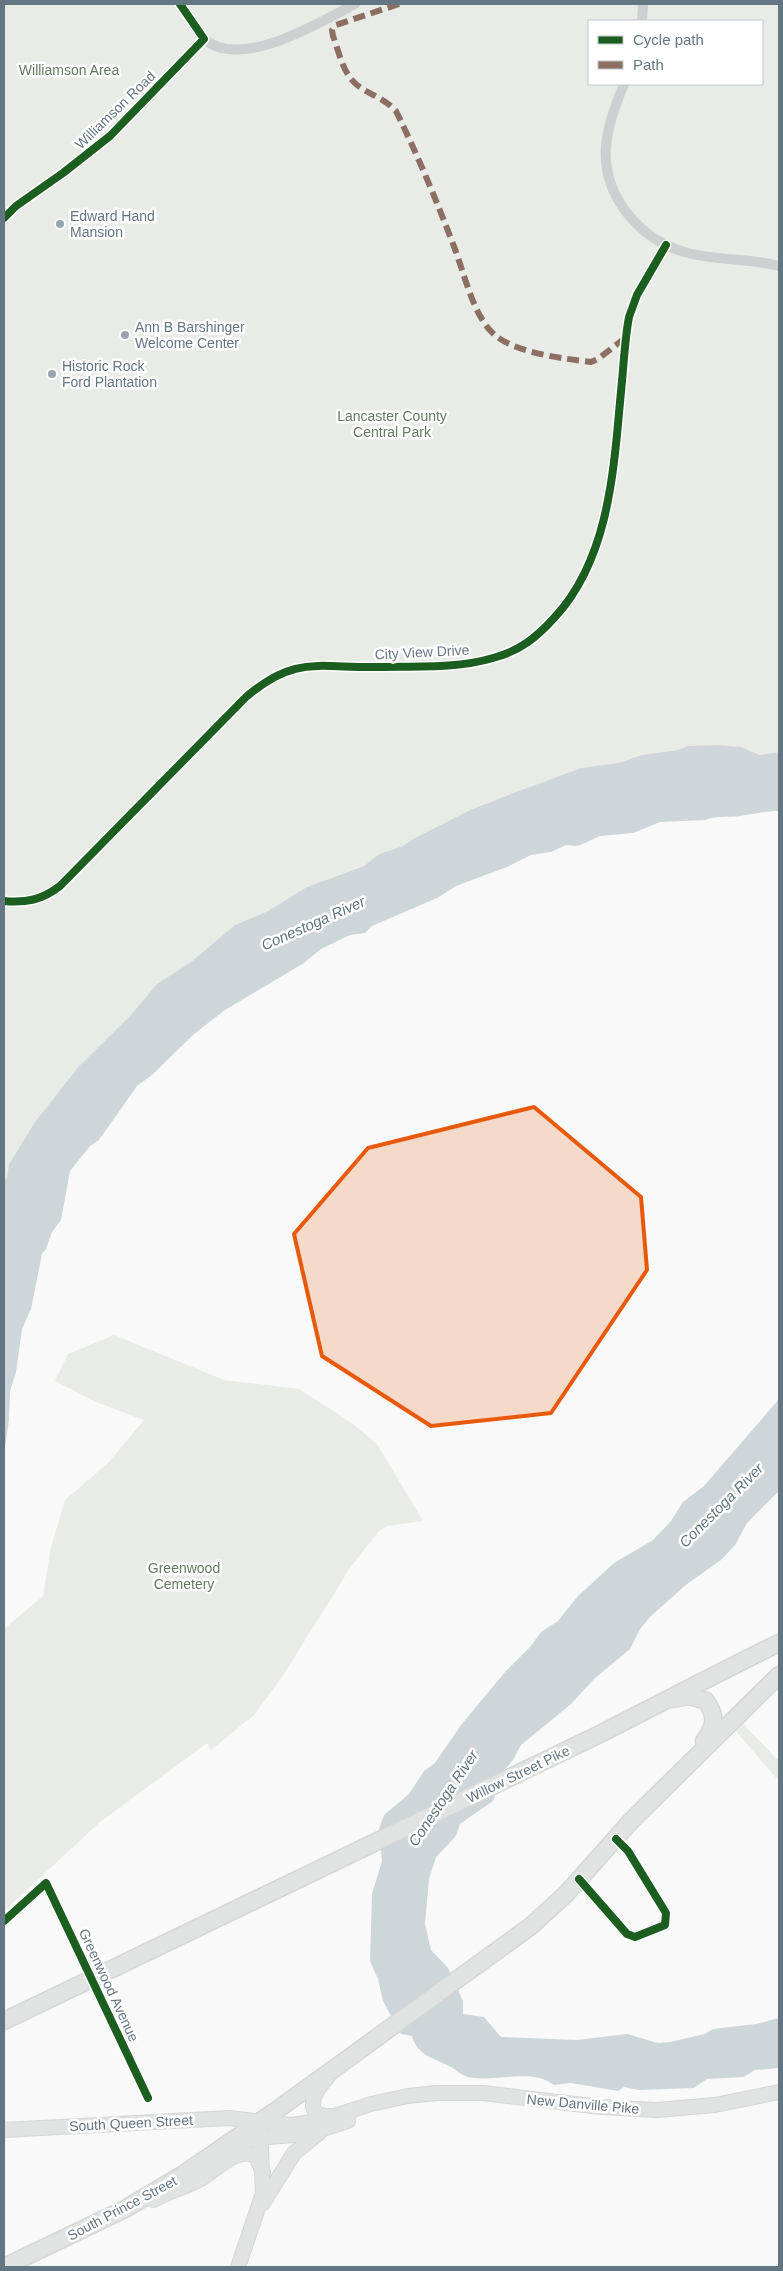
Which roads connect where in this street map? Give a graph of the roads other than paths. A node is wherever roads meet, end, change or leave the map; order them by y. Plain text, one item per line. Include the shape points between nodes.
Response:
1 (180, 4) edge
2 (355, 4) edge
3 (643, 4) edge
4 (642, 20) edge
5 (204, 39) junction
6 (624, 85) edge
7 (4, 218) edge
8 (666, 245) junction
9 (779, 266) edge
10 (4, 901) edge
11 (779, 1644) edge
12 (779, 1675) edge
13 (669, 1699) junction
14 (631, 1821) junction
15 (616, 1839) junction
16 (579, 1879) junction
17 (4, 1921) edge
18 (93, 1979) junction
19 (4, 2021) edge
20 (338, 2066) junction
21 (779, 2092) edge
22 (148, 2098) dead end
23 (386, 2101) junction
24 (337, 2116) junction
25 (260, 2129) junction
26 (4, 2130) edge
27 (324, 2130) junction
28 (263, 2173) junction
29 (179, 2188) junction
30 (125, 2209) junction
31 (257, 2215) junction
32 (4, 2267) edge
33 (238, 2267) edge

1 - 5 street
2 - 5 street via 266,45 230,49
3 - 4 street
5 - 7 street, Williamson Road via 110,136
6 - 8 street via 608,131 608,169 617,196 628,215 640,228
8 - 9 street via 690,254
8 - 10 street, City View Drive via 637,296 629,318 612,478 596,545 572,597 541,633 510,653 469,663 310,666 281,672 263,682 246,698 50,894 32,901
11 - 13 highway, Willow Street Pike via 687,1687
12 - 14 highway
13 - 14 highway via 689,1696 706,1701 713,1714 714,1726 702,1744 637,1810
13 - 18 highway, Willow Street Pike
14 - 15 highway
15 - 16 highway
15 - 16 street via 628,1851 666,1914 665,1925 643,1935 631,1936 617,1926
16 - 20 highway via 532,1926
17 - 18 street, Greenwood Avenue via 46,1882
18 - 19 highway, Willow Street Pike
18 - 22 street, Greenwood Avenue
20 - 24 main road via 313,2096 312,2103 322,2116
20 - 25 highway
21 - 23 main road, New Danville Pike via 715,2106 657,2110 452,2092
23 - 24 main road, New Danville Pike
23 - 27 main road, New Danville Pike
24 - 25 main road, New Danville Pike
25 - 26 main road, South Queen Street via 230,2118
25 - 27 main road, New Danville Pike via 308,2134
25 - 28 main road
25 - 29 main road
25 - 30 highway, South Prince Street
27 - 31 main road via 294,2153
28 - 29 main road via 256,2156 244,2154
28 - 31 main road via 263,2193
29 - 30 main road
30 - 32 highway, South Prince Street
31 - 33 main road

